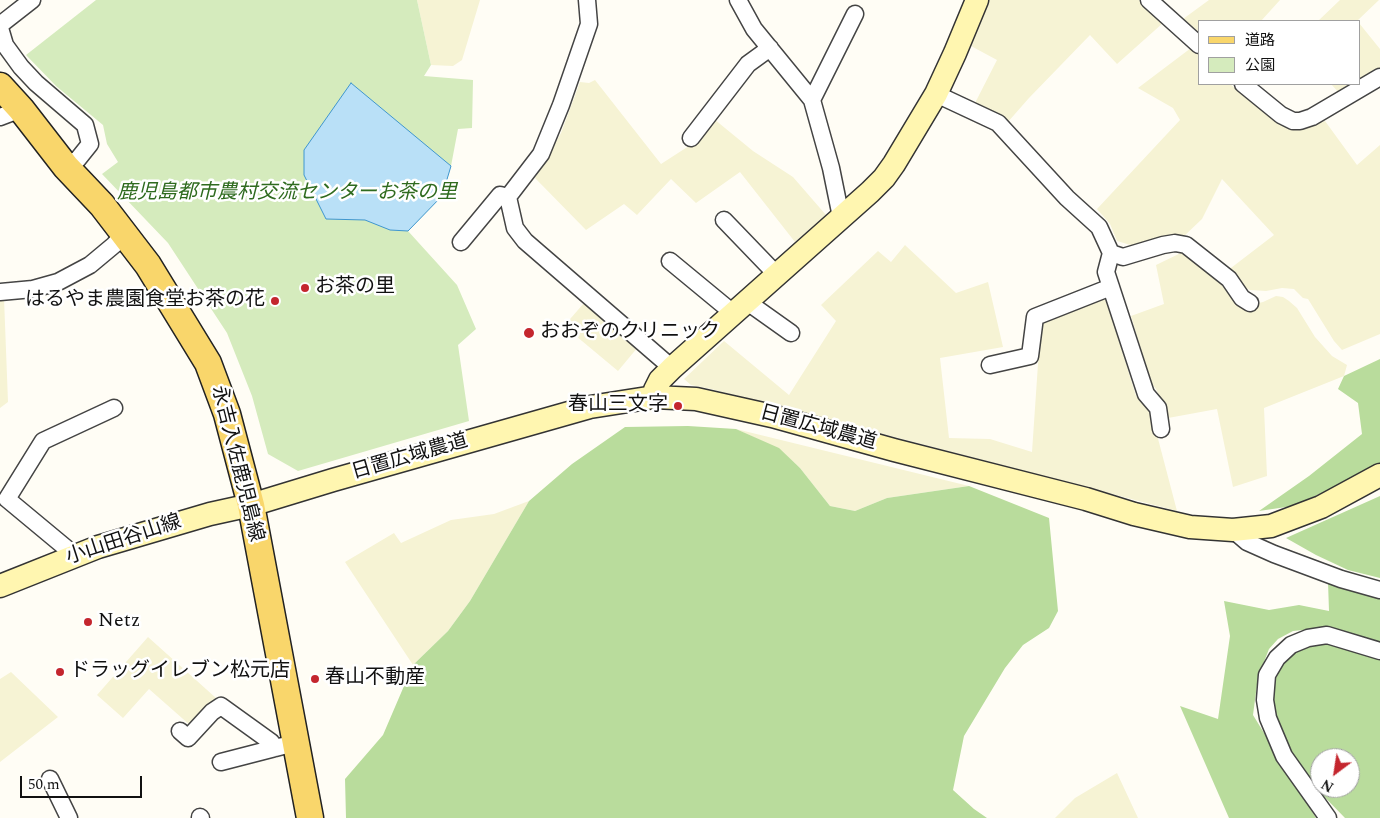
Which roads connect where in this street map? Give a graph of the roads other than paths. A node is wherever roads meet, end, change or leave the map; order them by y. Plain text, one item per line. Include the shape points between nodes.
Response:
1 (32, 0) edge
2 (587, 0) edge
3 (738, 0) edge
4 (977, 0) edge
5 (1149, 0) edge
6 (855, 14) dead end
7 (0, 27) edge
8 (1198, 44) edge
9 (770, 48) junction
10 (1380, 77) edge
11 (1244, 85) edge
12 (0, 86) edge
13 (936, 94) junction
14 (812, 100) junction
15 (11, 113) edge
16 (692, 138) dead end
17 (66, 167) junction
18 (508, 197) junction
19 (842, 217) junction
20 (724, 220) dead end
21 (124, 234) junction
22 (461, 242) dead end
23 (1111, 253) junction
24 (670, 261) dead end
25 (776, 274) junction
26 (1111, 287) junction
27 (0, 292) edge
28 (1250, 303) dead end
29 (740, 307) junction
30 (791, 333) dead end
31 (990, 365) dead end
32 (672, 368) junction
33 (654, 397) junction
34 (114, 408) dead end
35 (1160, 429) dead end
36 (1380, 475) edge
37 (251, 505) junction
38 (1233, 530) junction
39 (65, 560) junction
40 (0, 586) edge
41 (1380, 590) edge
42 (1380, 651) edge
43 (180, 731) dead end
44 (285, 746) junction
45 (221, 762) dead end
46 (50, 779) dead end
47 (69, 818) edge
48 (310, 818) edge
49 (1328, 818) edge

1 - 7 street
2 - 18 street via 589,24 551,130 541,154
3 - 9 street via 754,30
4 - 13 street
5 - 8 street
6 - 14 street
7 - 17 street via 5,45 21,68 85,125 90,144 78,159
9 - 14 street
9 - 16 street via 748,64
10 - 11 street via 1300,122 1281,115
12 - 15 main road, 永吉入佐鹿児島線
13 - 19 street via 894,164
13 - 23 street via 998,123 1067,198 1099,227
14 - 19 street
15 - 17 main road, 永吉入佐鹿児島線
17 - 21 main road, 永吉入佐鹿児島線
18 - 22 street via 500,195
18 - 32 street via 515,228 525,241
19 - 25 street
20 - 25 street
21 - 27 street via 90,265 58,282 34,289
21 - 37 main road, 永吉入佐鹿児島線 via 148,265 208,364 227,414
23 - 26 street via 1106,272
23 - 28 street via 1123,257 1164,244 1186,245 1229,279 1242,298
24 - 29 street
25 - 29 street
26 - 31 street via 1035,317 1030,356
26 - 35 street via 1146,394 1158,408
29 - 30 street
29 - 32 street
32 - 33 street via 660,380
33 - 37 street, 日置広域農道 via 590,407
33 - 38 street, 日置広域農道 via 696,399 772,416 1134,514 1190,527
34 - 39 street via 43,441 7,499 66,548
36 - 38 street, 日置広域農道 via 1321,507 1271,526
37 - 39 street, 小山田谷山線 via 98,547
37 - 44 main road, 永吉入佐鹿児島線
38 - 41 street via 1248,542 1274,554
39 - 40 street, 小山田谷山線
42 - 49 street via 1327,635 1308,638 1290,645 1267,675 1264,700 1284,756
43 - 44 street via 188,738 221,706 271,742
44 - 45 street
44 - 48 main road, 永吉入佐鹿児島線
46 - 47 street

